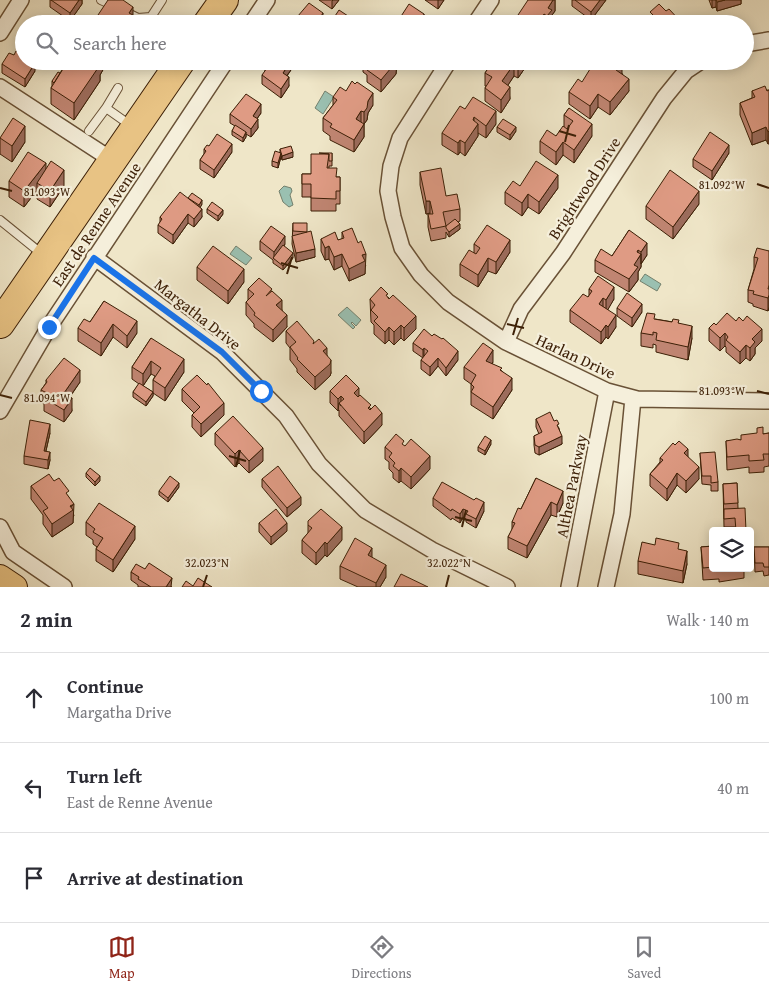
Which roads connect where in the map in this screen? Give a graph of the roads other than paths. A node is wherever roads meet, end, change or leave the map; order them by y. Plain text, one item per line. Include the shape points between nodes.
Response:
1 (21, 0) edge
2 (101, 0) edge
3 (162, 0) edge
4 (224, 0) edge
5 (267, 0) edge
6 (491, 0) edge
7 (123, 1) edge
8 (130, 14) joint
9 (152, 15) edge
10 (213, 15) edge
11 (257, 15) edge
12 (480, 15) edge
13 (0, 33) edge
14 (769, 40) edge
15 (754, 42) edge
16 (175, 70) edge
17 (220, 70) edge
18 (443, 70) edge
19 (688, 70) edge
20 (0, 87) edge
21 (118, 88) dead end
22 (106, 108) junction
23 (134, 128) junction
24 (90, 131) dead end
25 (112, 160) junction
26 (1, 223) edge
27 (46, 257) junction
28 (94, 258) junction
29 (0, 324) edge
30 (506, 342) junction
31 (607, 391) junction
32 (633, 398) junction
33 (769, 401) edge
34 (0, 411) edge
35 (0, 527) edge
36 (0, 577) edge
37 (15, 587) edge
38 (64, 587) edge
39 (507, 587) edge
40 (569, 587) edge
41 (606, 587) edge

1 - 13 street
2 - 8 lane
3 - 9 lane
4 - 10 highway
5 - 11 street
6 - 12 street
7 - 8 lane
14 - 15 street
16 - 23 highway
17 - 28 street, East de Renne Avenue
18 - 30 street, Harlan Drive via 400,138 391,166 389,200 402,248 421,275 448,302
19 - 30 street, Brightwood Drive via 664,98 521,310
20 - 25 street
21 - 22 lane
22 - 23 lane
22 - 24 lane
23 - 25 highway
25 - 27 highway
26 - 27 lane
27 - 29 highway
28 - 34 street, East de Renne Avenue
28 - 39 street, Margatha Drive via 222,352 286,416 319,464 365,510 432,550
30 - 31 street, Harlan Drive
31 - 32 street, Harlan Drive
31 - 40 street, Althea Parkway
32 - 33 street, Harlan Drive
32 - 41 street via 622,514
35 - 38 street via 13,552
36 - 37 main road

